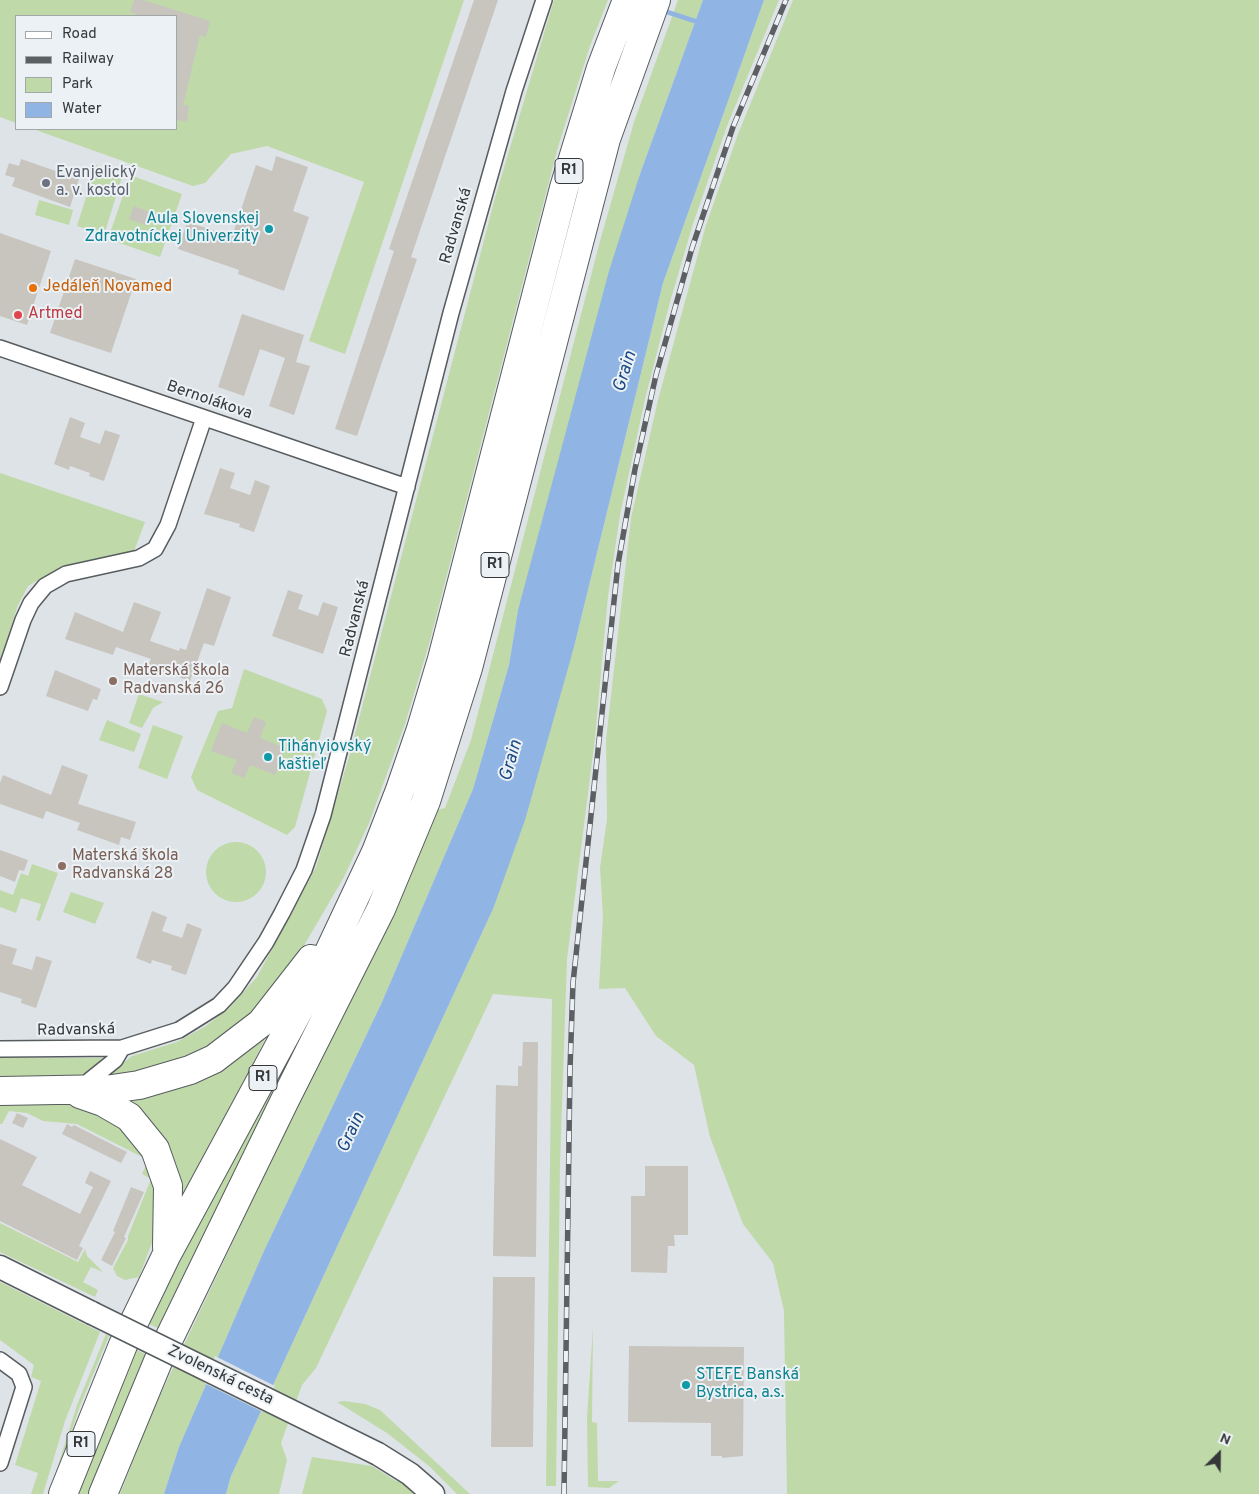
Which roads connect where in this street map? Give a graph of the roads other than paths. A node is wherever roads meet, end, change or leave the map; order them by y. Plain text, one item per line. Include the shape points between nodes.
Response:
1 (626, 0) edge
2 (543, 3) edge
3 (654, 4) edge
4 (0, 348) edge
5 (204, 418) junction
6 (407, 487) junction
7 (0, 688) edge
8 (355, 899) junction
9 (122, 1048) junction
10 (0, 1049) edge
11 (0, 1091) edge
12 (78, 1091) junction
13 (167, 1254) junction
14 (0, 1267) edge
15 (0, 1360) edge
16 (0, 1463) edge
17 (63, 1494) edge
18 (102, 1494) edge
19 (433, 1494) edge

1 - 8 highway, R1 via 566,180 422,729
2 - 6 street, Radvanská via 514,91 453,304
3 - 18 highway, R1 via 606,139 468,668 426,802 381,909 159,1359
4 - 5 street, Bernolákova
5 - 6 street, Bernolákova
5 - 7 street via 168,525 155,549 139,558 66,574 44,586 23,620
6 - 9 street, Radvanská via 323,815 304,870 291,896 251,966 219,1005 179,1030
8 - 12 highway via 277,1004 260,1023 214,1059 140,1085
8 - 13 highway, R1 via 322,967
9 - 10 street, Radvanská
9 - 12 street via 115,1060
11 - 12 highway
12 - 13 highway via 129,1117 155,1150 168,1186
13 - 17 highway, R1 via 123,1345
14 - 19 main road, Zvolenská cesta, bridge via 378,1454 410,1474
15 - 16 street via 19,1374 24,1387

